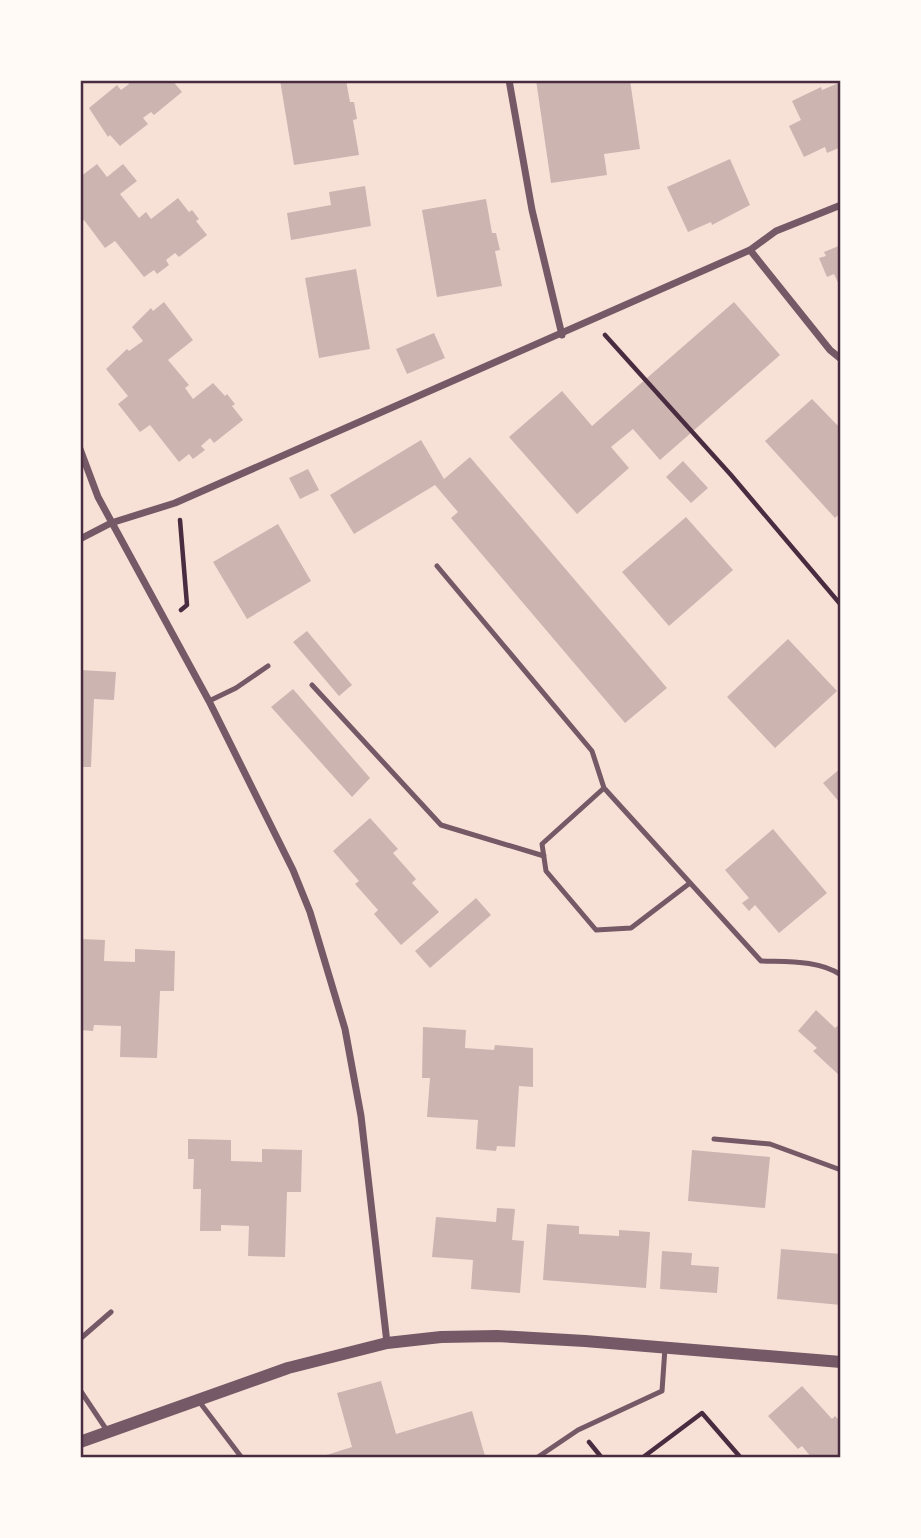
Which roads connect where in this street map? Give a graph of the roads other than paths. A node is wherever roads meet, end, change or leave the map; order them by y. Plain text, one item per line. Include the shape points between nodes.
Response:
1 (509, 80) edge
2 (841, 205) edge
3 (750, 250) junction
4 (562, 335) junction
5 (841, 359) edge
6 (80, 449) edge
7 (111, 523) junction
8 (80, 539) edge
9 (437, 566) dead end
10 (268, 666) dead end
11 (313, 685) dead end
12 (209, 701) junction
13 (604, 788) junction
14 (544, 856) junction
15 (690, 883) junction
16 (841, 975) edge
17 (714, 1139) dead end
18 (841, 1170) edge
19 (111, 1312) dead end
20 (80, 1339) edge
21 (387, 1343) junction
22 (665, 1348) junction
23 (841, 1362) edge
24 (80, 1390) edge
25 (198, 1400) junction
26 (108, 1432) junction
27 (80, 1442) edge
28 (538, 1457) edge
29 (243, 1458) edge

1 - 4 street via 531,210
2 - 3 street via 776,232
3 - 4 street
3 - 5 street
4 - 7 street via 175,503
6 - 7 street
7 - 8 street
7 - 12 street
9 - 13 lane via 592,751
10 - 12 lane
11 - 14 lane via 441,825
12 - 21 street via 293,870 339,1005 361,1116
13 - 14 lane via 542,844
13 - 15 lane
14 - 15 lane via 547,871 597,930 631,928
15 - 16 lane via 761,961 802,963
17 - 18 lane via 770,1144
19 - 20 lane
21 - 22 street via 497,1336
21 - 25 street via 288,1368
22 - 23 street
22 - 28 lane via 663,1391 578,1430
24 - 26 lane
25 - 26 street
25 - 29 lane
26 - 27 street

